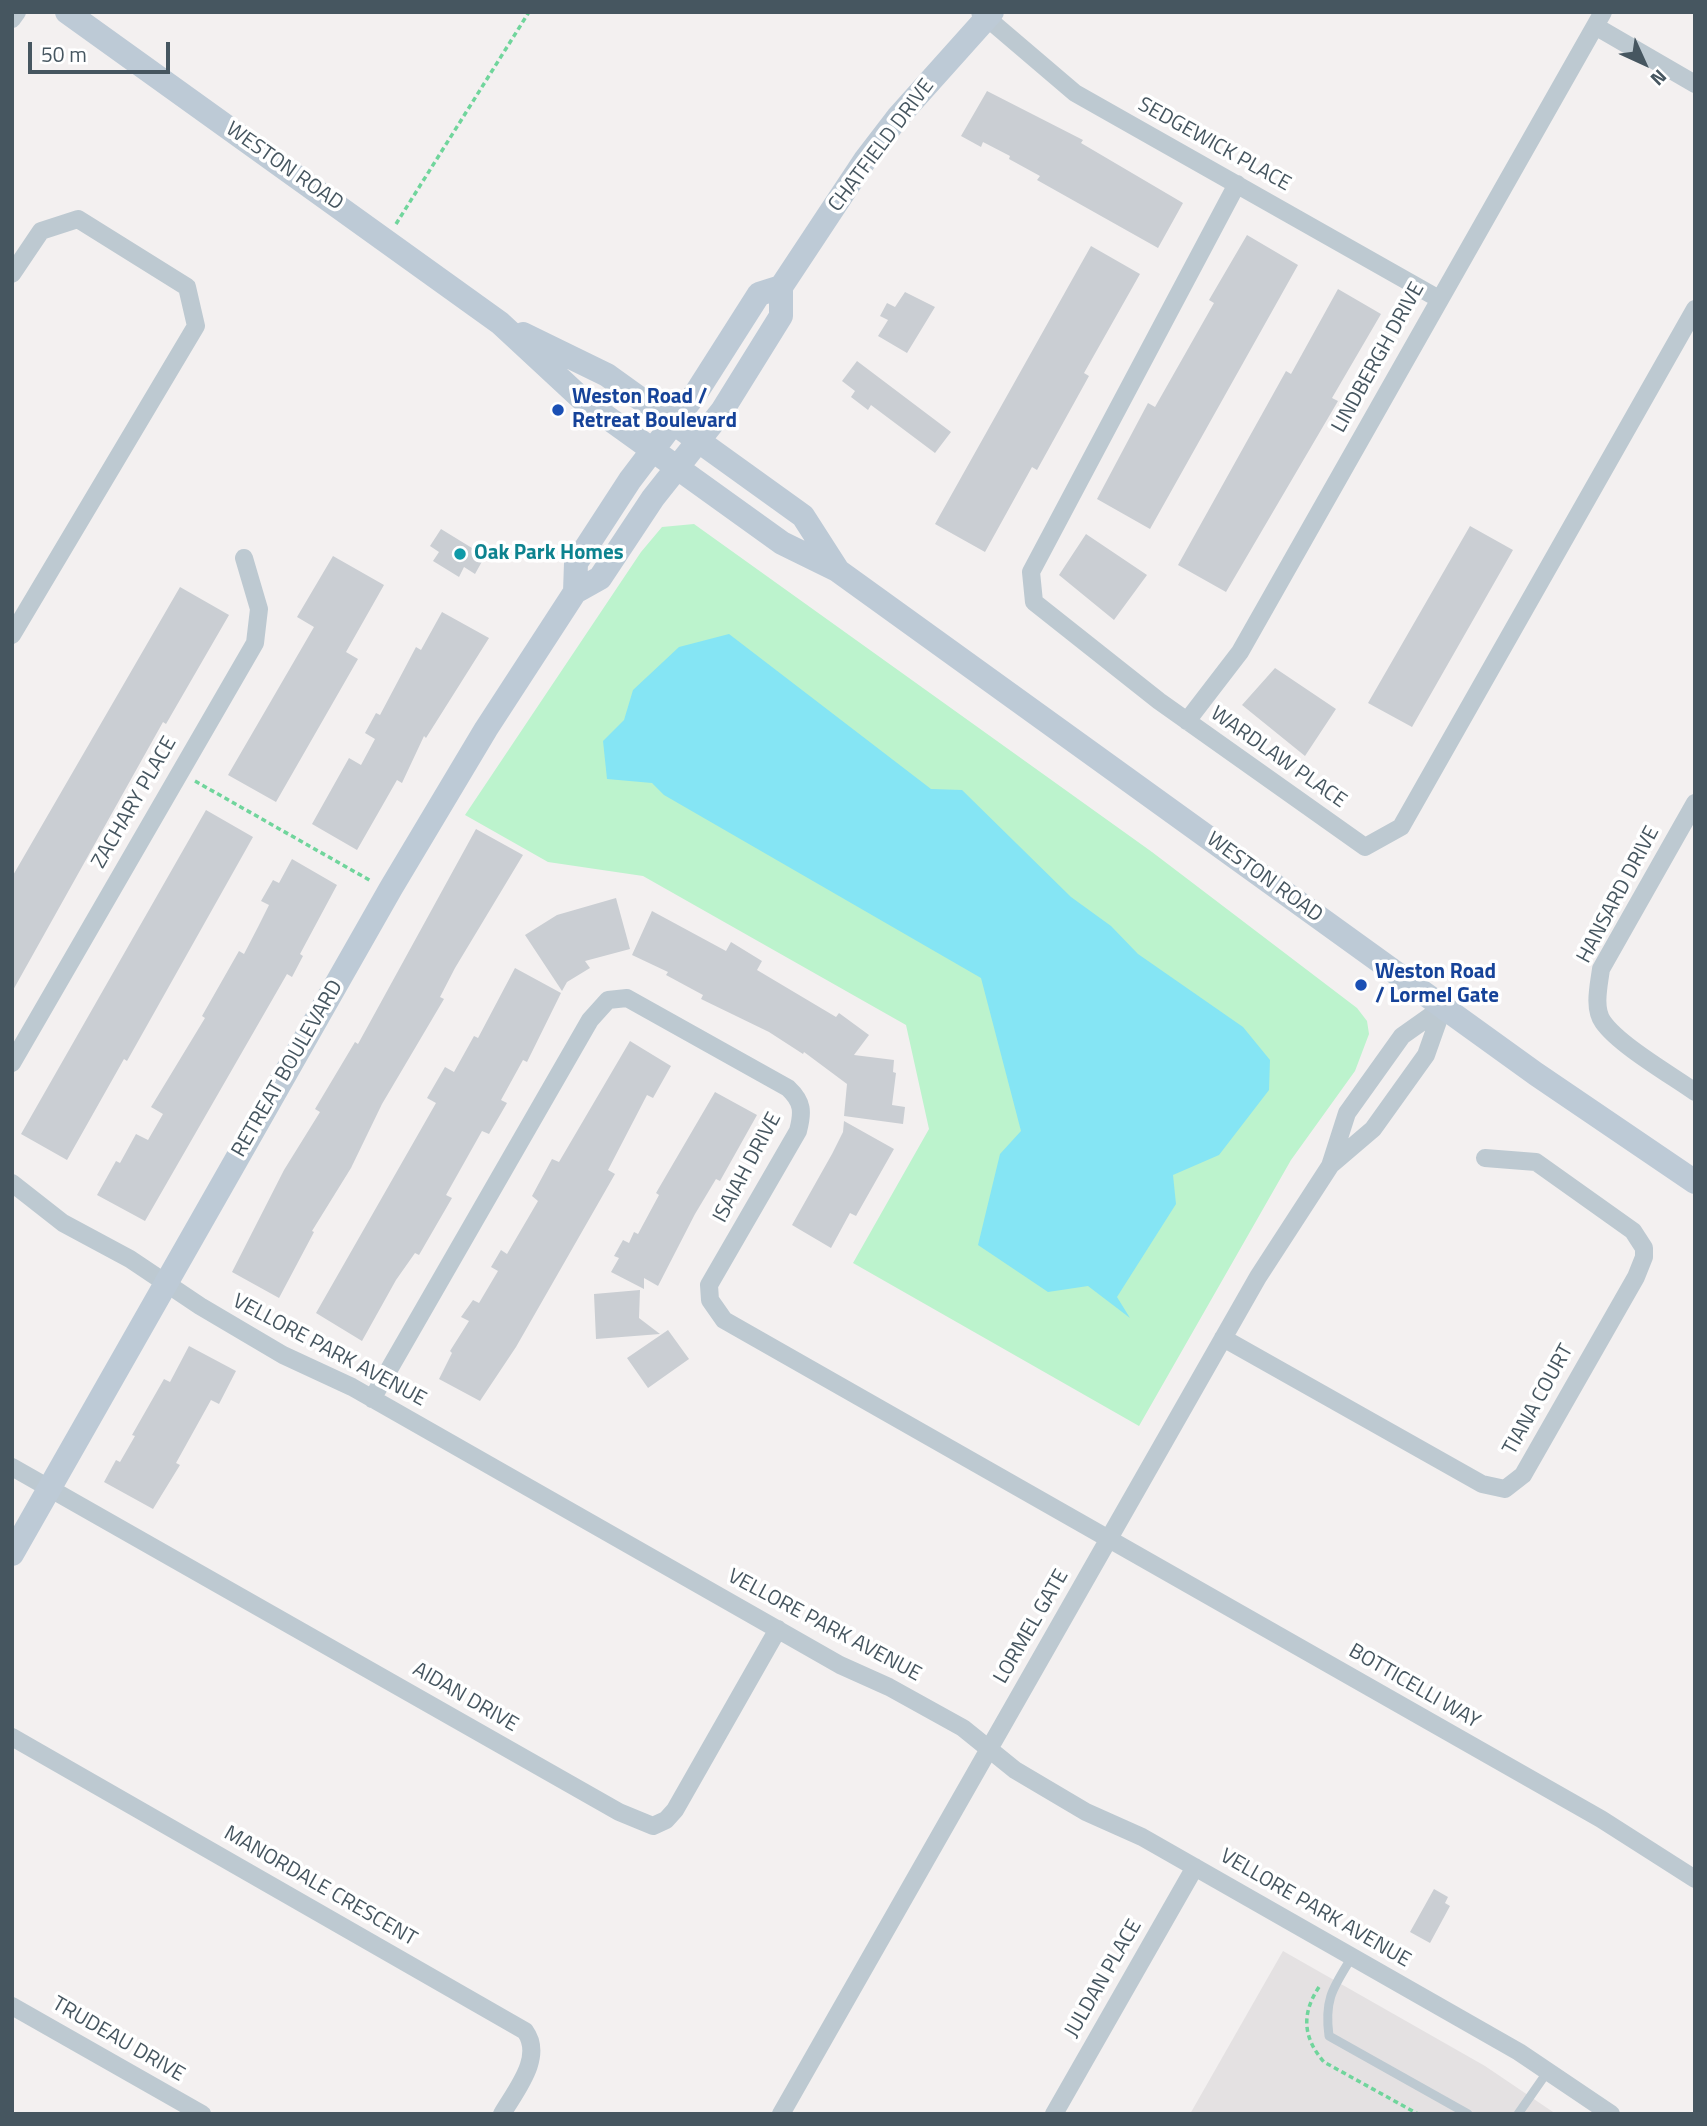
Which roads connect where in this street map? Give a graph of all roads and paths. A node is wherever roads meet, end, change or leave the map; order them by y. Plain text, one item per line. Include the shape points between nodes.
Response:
1 (17, 12) edge
2 (67, 12) edge
3 (529, 12) edge
4 (986, 14) edge
5 (12, 19) edge
6 (1599, 19) edge
7 (1695, 84) edge
8 (1237, 184) junction
9 (387, 240) junction
10 (12, 274) edge
11 (781, 287) junction
12 (1439, 299) junction
13 (1695, 309) edge
14 (500, 323) junction
15 (673, 423) junction
16 (698, 441) junction
17 (653, 450) junction
18 (677, 468) junction
19 (244, 558) dead end
20 (837, 570) junction
21 (575, 592) junction
22 (12, 635) edge
23 (1187, 721) junction
24 (191, 779) dead end
25 (1695, 803) edge
26 (373, 882) dead end
27 (1443, 1007) junction
28 (12, 1063) edge
29 (1695, 1092) edge
30 (1485, 1158) dead end
31 (1330, 1166) junction
32 (1695, 1182) edge
33 (12, 1183) edge
34 (166, 1284) junction
35 (1223, 1338) junction
36 (372, 1399) junction
37 (12, 1467) edge
38 (51, 1489) junction
39 (1109, 1539) junction
40 (12, 1554) edge
41 (778, 1629) junction
42 (12, 1737) edge
43 (989, 1749) junction
44 (1195, 1867) junction
45 (1695, 1879) edge
46 (1352, 1957) junction
47 (12, 2006) edge
48 (1548, 2071) junction
49 (202, 2114) edge
50 (502, 2114) edge
51 (781, 2114) edge
52 (1054, 2114) edge
53 (1468, 2114) edge
54 (1518, 2114) edge
55 (1611, 2114) edge

1 - 5 street
2 - 9 main road, WESTON ROAD
3 - 9 path
4 - 8 street, SEDGEWICK PLACE via 1075,93
4 - 11 main road, CHATFIELD DRIVE via 865,160
6 - 7 street
6 - 12 street, LINDBERGH DRIVE
8 - 12 street, SEDGEWICK PLACE
8 - 23 street, WARDLAW PLACE via 1031,572 1034,602
9 - 14 main road, WESTON ROAD
10 - 22 street via 41,231 78,219 187,287 196,326
11 - 15 main road, CHATFIELD DRIVE via 759,294
11 - 16 main road, CHATFIELD DRIVE via 781,316
12 - 23 street, LINDBERGH DRIVE via 1240,652
13 - 23 street, WARDLAW PLACE via 1401,827 1365,847
14 - 15 main road, WESTON ROAD via 607,375
14 - 17 main road, WESTON ROAD via 583,400
15 - 16 main road, WESTON ROAD
15 - 17 main road, RETREAT BOULEVARD
16 - 18 main road, CHATFIELD DRIVE
16 - 20 main road, WESTON ROAD via 803,516
17 - 18 main road, WESTON ROAD
17 - 21 main road, RETREAT BOULEVARD via 576,563
18 - 20 main road, WESTON ROAD via 782,543
18 - 21 main road, RETREAT BOULEVARD via 600,578
19 - 28 street, ZACHARY PLACE via 259,609 255,643
20 - 27 main road, WESTON ROAD
21 - 34 main road, RETREAT BOULEVARD via 446,793
24 - 26 path
25 - 29 street, HANSARD DRIVE via 1601,969 1597,1000 1602,1022
27 - 31 street, LORMEL GATE via 1426,1055 1373,1129
27 - 31 street, LORMEL GATE via 1402,1036 1347,1113
27 - 32 main road, WESTON ROAD
30 - 35 street, TIANA COURT via 1536,1162 1633,1231 1644,1257 1515,1484 1505,1489 1482,1484
31 - 35 street, LORMEL GATE
33 - 34 street, VELLORE PARK AVENUE via 63,1223
34 - 36 street, VELLORE PARK AVENUE via 283,1354
34 - 38 main road, RETREAT BOULEVARD
35 - 39 street, LORMEL GATE
36 - 39 street, ISAIAH DRIVE via 590,1020 607,1000 627,998 788,1088 803,1114 798,1131 709,1285 716,1312
36 - 41 street, VELLORE PARK AVENUE
37 - 38 street
38 - 40 main road, RETREAT BOULEVARD
38 - 41 street, AIDAN DRIVE via 619,1812 653,1825 676,1810
39 - 43 street, LORMEL GATE
39 - 45 street, BOTTICELLI WAY via 1612,1825
41 - 43 street, VELLORE PARK AVENUE via 963,1728
42 - 50 street, MANORDALE CRESCENT via 525,2031 533,2052
43 - 44 street, VELLORE PARK AVENUE via 1062,1798
43 - 51 street, LORMEL GATE
44 - 46 street, VELLORE PARK AVENUE
44 - 52 street, JULDAN PLACE
46 - 48 street, VELLORE PARK AVENUE
46 - 53 lane via 1325,2011 1329,2036
47 - 49 street, TRUDEAU DRIVE
48 - 54 lane
48 - 55 street, VELLORE PARK AVENUE

